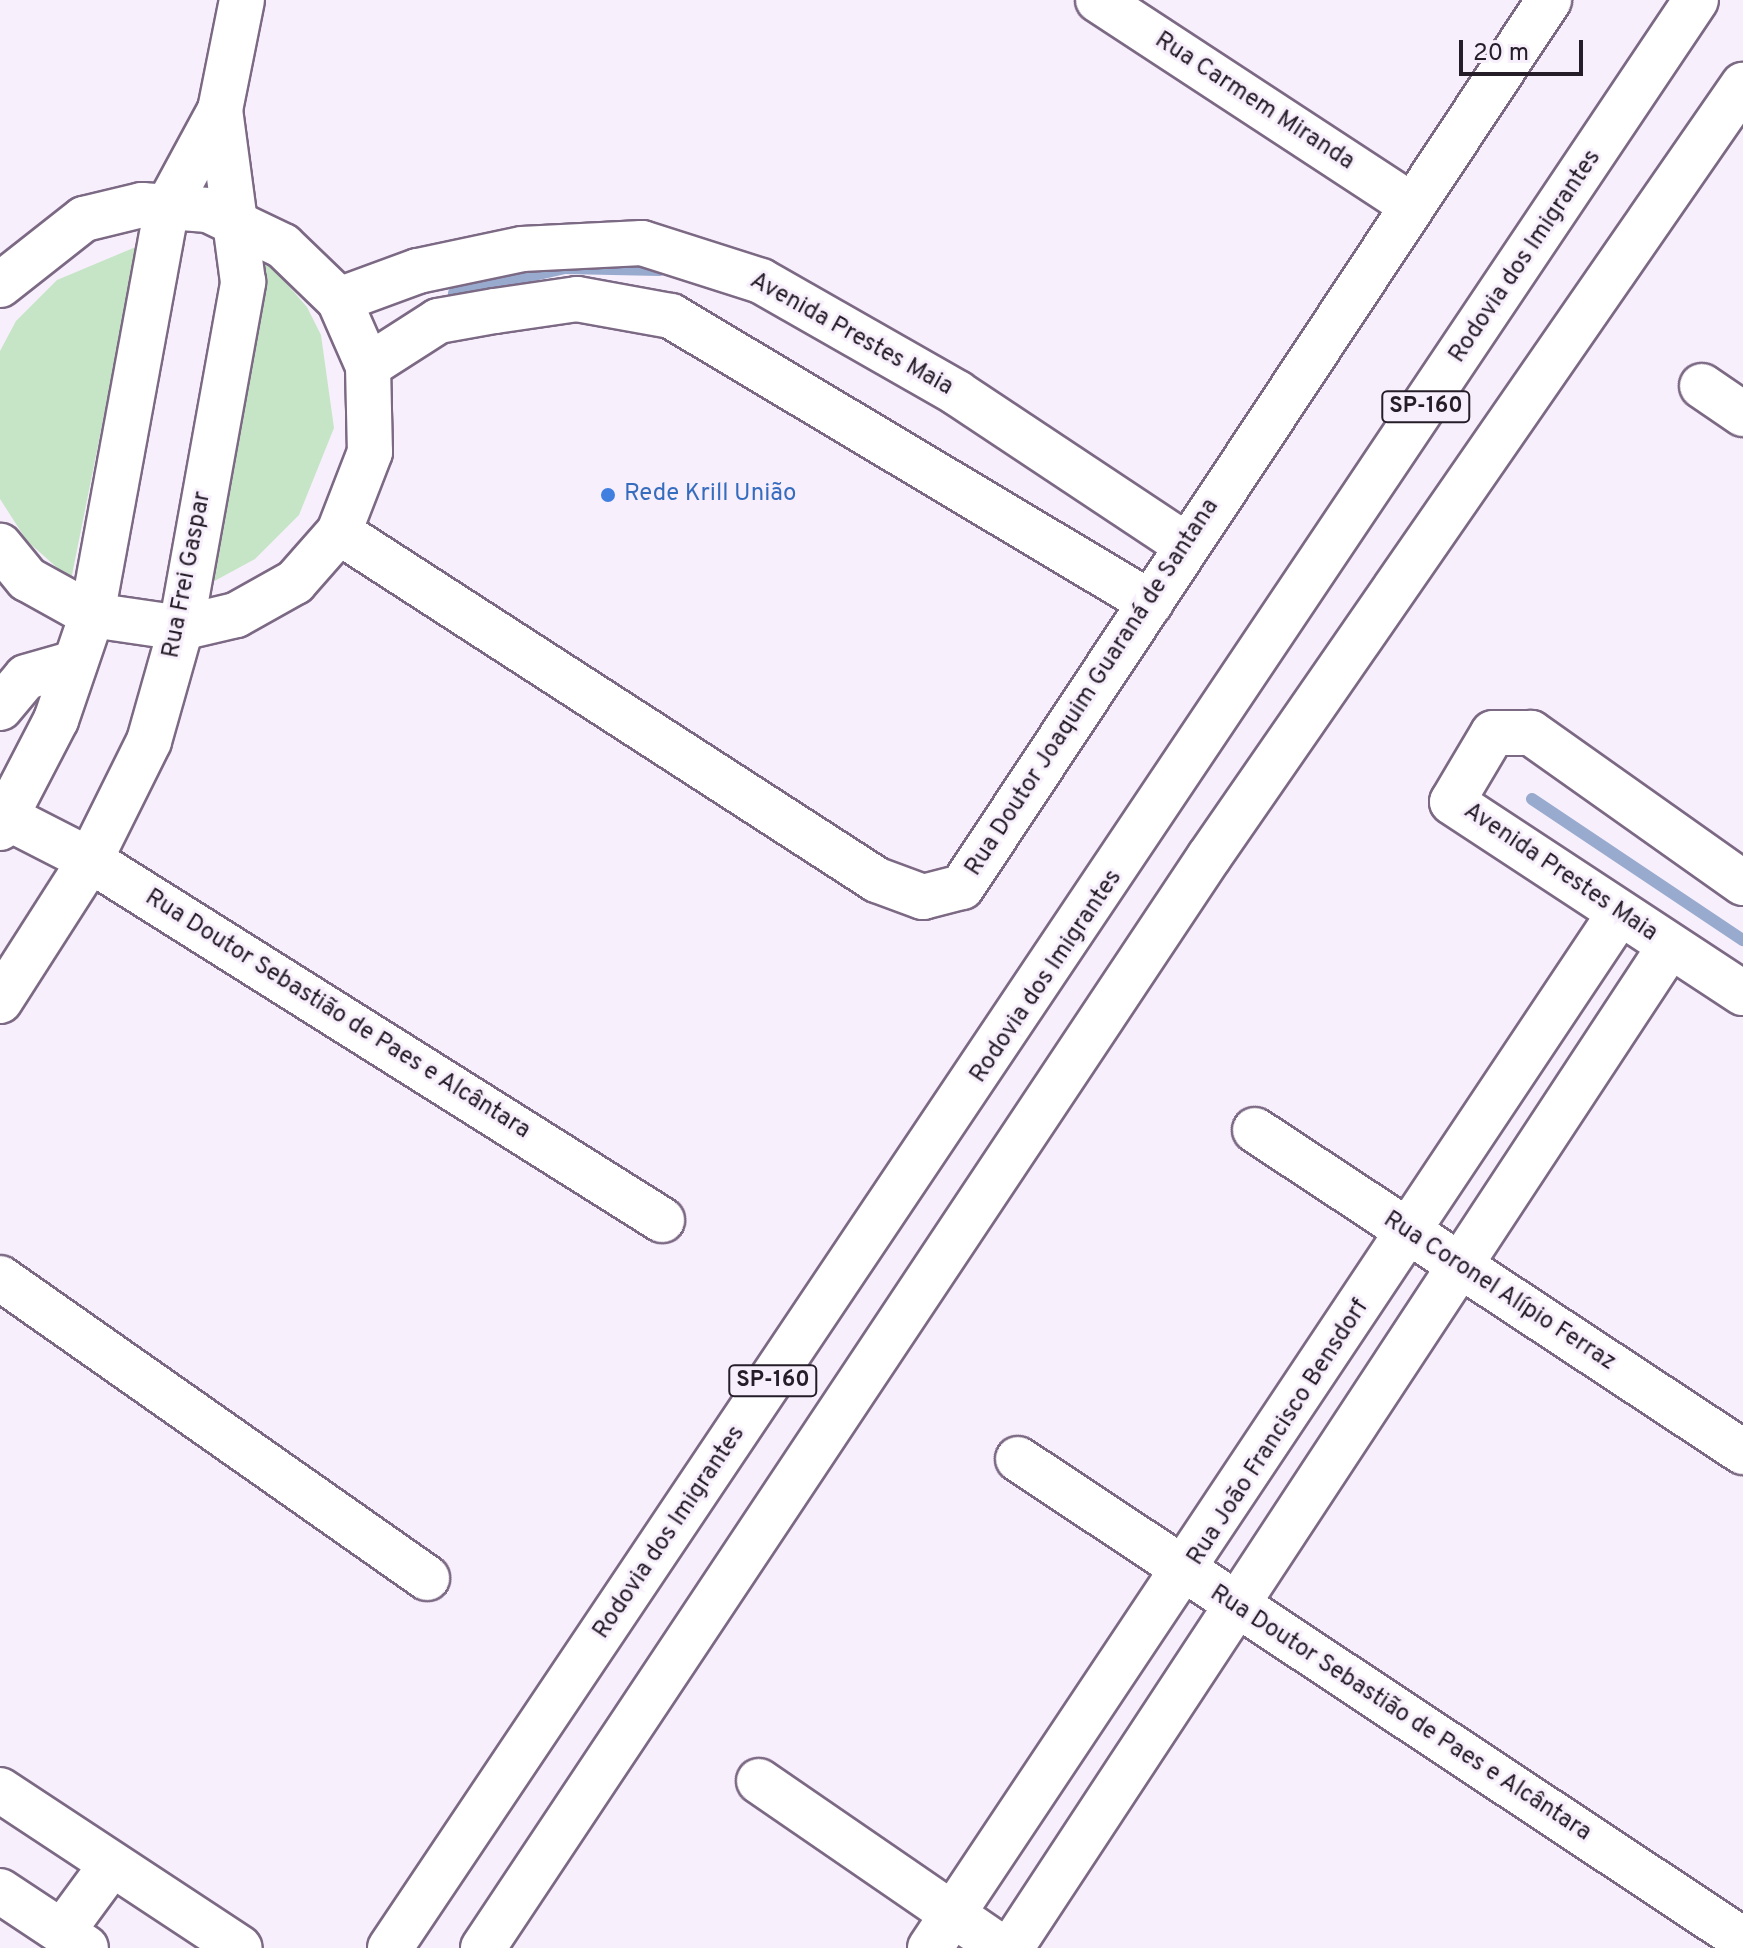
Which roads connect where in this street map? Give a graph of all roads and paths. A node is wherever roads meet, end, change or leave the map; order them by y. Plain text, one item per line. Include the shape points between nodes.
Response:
1 (242, 0) edge
2 (1098, 0) edge
3 (1549, 0) edge
4 (1696, 0) edge
5 (1743, 85) edge
6 (220, 110) junction
7 (1410, 204) junction
8 (167, 208) junction
9 (236, 224) junction
10 (0, 285) edge
11 (339, 300) junction
12 (368, 366) junction
13 (1702, 386) dead end
14 (1743, 414) edge
15 (339, 532) junction
16 (0, 546) edge
17 (1187, 546) junction
18 (1151, 603) junction
19 (92, 615) junction
20 (181, 628) junction
21 (75, 663) junction
22 (0, 708) edge
23 (2, 820) edge
24 (90, 860) junction
25 (1743, 883) edge
26 (1619, 914) junction
27 (1670, 946) junction
28 (1743, 993) edge
29 (0, 1001) edge
30 (1255, 1130) dead end
31 (662, 1220) dead end
32 (1410, 1234) junction
33 (1463, 1267) junction
34 (0, 1278) edge
35 (1743, 1452) edge
36 (1018, 1459) dead end
37 (1186, 1574) junction
38 (427, 1578) dead end
39 (1238, 1606) junction
40 (759, 1781) dead end
41 (0, 1790) edge
42 (112, 1864) junction
43 (0, 1891) edge
44 (942, 1932) edge
45 (74, 1940) edge
46 (1743, 1940) edge
47 (240, 1948) edge
48 (390, 1948) edge
49 (483, 1948) edge
50 (1002, 1948) edge
51 (1011, 1948) edge

1 - 6 main road, Rua Frei Gaspar
2 - 7 main road, Rua Carmem Miranda
3 - 7 main road, Rua Doutor Joaquim Guaraná de Santana
4 - 48 main road, Rodovia dos Imigrantes / SP-160 via 1156,815
5 - 49 main road, SP-160 via 1209,857
6 - 8 main road, Rua Frei Gaspar
6 - 9 main road, Rua Frei Gaspar
7 - 17 main road, Rua Doutor Joaquim Guaraná de Santana
8 - 9 main road via 208,210
8 - 10 main road via 142,205 84,219
8 - 19 main road, Rua Frei Gaspar
9 - 11 main road via 283,246
9 - 20 main road, Rua Frei Gaspar via 243,282
11 - 12 main road
11 - 17 main road, Avenida Prestes Maia via 418,271 522,249 642,243 761,281 957,393
12 - 15 main road via 370,452
12 - 18 main road via 438,321 495,311 577,299 671,316
13 - 14 main road
15 - 18 main road, Rua Doutor Joaquim Guaraná de Santana via 783,823 877,880 923,897 962,887
15 - 20 main road via 295,582 236,615
16 - 19 main road via 27,579
17 - 18 main road, Rua Doutor Joaquim Guaraná de Santana
19 - 20 main road
19 - 21 main road, Rua Frei Gaspar
20 - 24 main road, Rua Frei Gaspar via 149,741
21 - 22 main road via 26,677
21 - 23 main road, Rua Frei Gaspar via 56,720
23 - 24 main road, Rua Doutor Sebastião de Paes e Alcântara
24 - 29 main road, Rua Frei Gaspar
24 - 31 main road, Rua Doutor Sebastião de Paes e Alcântara
25 - 26 main road, Avenida Prestes Maia via 1531,733 1493,733 1452,802
26 - 27 main road, Avenida Prestes Maia
26 - 32 main road, Rua João Francisco Bensdorf
27 - 28 main road, Avenida Prestes Maia
27 - 33 main road
30 - 32 main road, Rua Coronel Alípio Ferraz
32 - 33 main road, Rua Coronel Alípio Ferraz
32 - 37 main road, Rua João Francisco Bensdorf
33 - 35 main road, Rua Coronel Alípio Ferraz
33 - 39 main road
34 - 38 main road
36 - 37 main road, Rua Doutor Sebastião de Paes e Alcântara
37 - 39 main road, Rua Doutor Sebastião de Paes e Alcântara
37 - 44 main road, Rua João Francisco Bensdorf
39 - 46 main road, Rua Doutor Sebastião de Paes e Alcântara
39 - 51 main road
40 - 44 main road
41 - 42 main road
42 - 45 main road
42 - 47 main road
43 - 45 main road
44 - 50 main road

